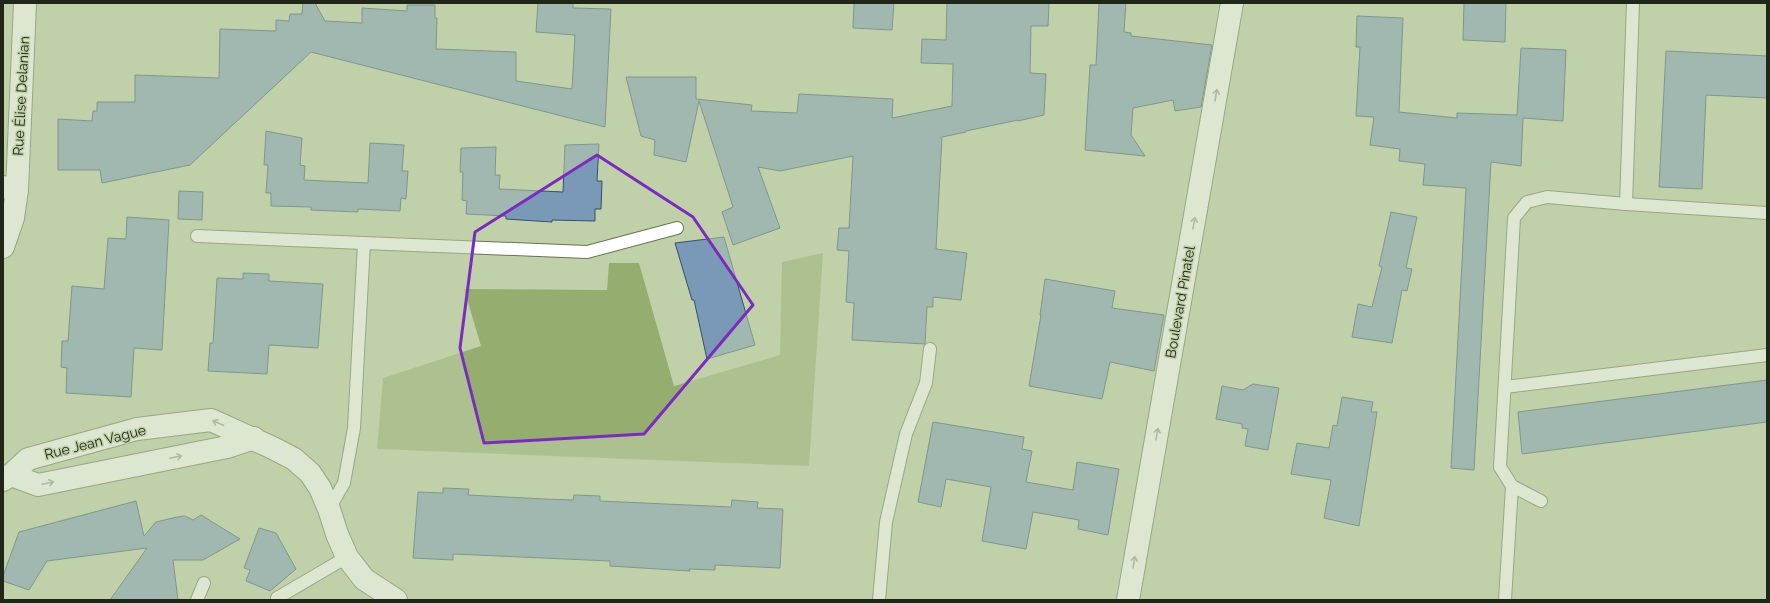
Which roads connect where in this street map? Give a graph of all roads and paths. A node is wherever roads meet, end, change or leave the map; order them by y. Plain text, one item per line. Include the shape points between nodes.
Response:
1 (25, 3) edge
2 (1232, 3) edge
3 (1633, 3) edge
4 (10, 189) edge
5 (1626, 204) junction
6 (1767, 213) edge
7 (678, 228) dead end
8 (197, 236) dead end
9 (364, 243) junction
10 (3, 247) edge
11 (930, 349) dead end
12 (1767, 355) edge
13 (1505, 387) junction
14 (254, 438) junction
15 (7, 477) edge
16 (1512, 486) junction
17 (1541, 501) dead end
18 (329, 509) junction
19 (347, 557) junction
20 (204, 583) dead end
21 (277, 598) dead end
22 (197, 600) edge
23 (396, 600) edge
24 (879, 600) edge
25 (1128, 600) edge
26 (1505, 600) edge

1 - 4 street, Rue Élise Delanian
25 -> 2 street, Boulevard Pinatel
3 - 5 lane
4 - 10 street, Rue Élise Delanian via 13,218
5 - 6 lane
5 - 13 lane via 1547,197 1526,202 1514,218
7 - 9 lane via 586,252
8 - 9 lane
9 - 18 lane via 354,428 344,483
11 - 24 lane via 926,383 906,434 886,522
12 - 13 lane
13 - 16 lane via 1500,467
15 -> 14 street, Rue Jean Vague via 38,485 227,448
14 -> 15 street, Rue Jean Vague via 211,420 137,429 28,459
14 - 18 street, Rue Jean Vague via 294,459 310,473
16 - 17 lane
16 - 26 lane
18 - 19 street, Rue Jean Vague
19 - 21 lane
19 - 23 street, Rue Jean Vague via 364,579
20 - 22 lane

